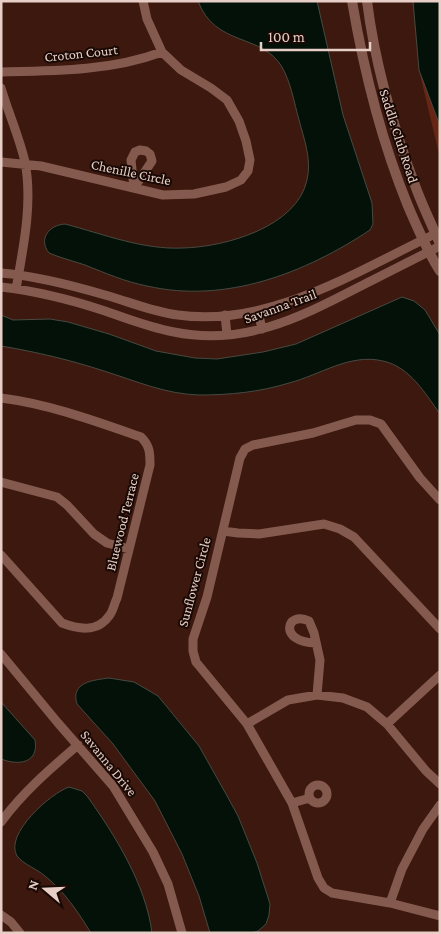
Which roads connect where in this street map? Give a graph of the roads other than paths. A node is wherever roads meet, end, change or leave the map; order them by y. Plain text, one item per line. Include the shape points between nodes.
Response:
1 (143, 1) edge
2 (352, 1) edge
3 (367, 1) edge
4 (162, 52) junction
5 (1, 72) edge
6 (1, 88) edge
7 (1, 162) edge
8 (25, 163) junction
9 (436, 234) junction
10 (422, 240) junction
11 (440, 245) edge
12 (428, 252) junction
13 (440, 272) edge
14 (1, 273) edge
15 (18, 275) junction
16 (1, 287) edge
17 (16, 289) junction
18 (258, 310) junction
19 (225, 315) junction
20 (262, 330) junction
21 (227, 335) junction
22 (1, 398) edge
23 (1, 482) edge
24 (440, 500) edge
25 (223, 530) junction
26 (129, 550) junction
27 (1, 555) edge
28 (440, 629) edge
29 (316, 642) dead end
30 (1, 654) edge
31 (440, 675) edge
32 (317, 695) junction
33 (247, 724) junction
34 (387, 724) junction
35 (78, 746) junction
36 (440, 784) edge
37 (310, 798) dead end
38 (292, 803) junction
39 (440, 805) edge
40 (1, 822) edge
41 (390, 903) junction
42 (1, 915) edge
43 (440, 916) edge
44 (20, 933) edge
45 (182, 933) edge

1 - 4 street, Chenille Circle via 147,19
2 - 10 street, Saddle Club Road via 374,107 391,162
3 - 9 street, Saddle Club Road via 378,67 392,119 416,189
4 - 5 street, Croton Court via 141,60 90,68
4 - 8 street, Chenille Circle via 181,70 226,100 239,121 250,160 248,171 241,180 194,194 163,195
6 - 8 street
7 - 8 street, Chenille Circle
8 - 15 street via 26,218
9 - 10 street, Savanna Trail
9 - 11 street, Saddle Club Road
10 - 12 street, Saddle Club Road
10 - 18 street, Savanna Trail via 321,289 272,308
11 - 12 street, Savanna Trail
12 - 13 street, Saddle Club Road
12 - 20 street, Savanna Trail via 306,314
14 - 15 street, Savanna Trail
15 - 17 street
15 - 19 street, Savanna Trail via 60,282 154,311 180,316
16 - 17 street, Savanna Trail
17 - 21 street, Savanna Trail via 102,310 175,333
18 - 19 street, Savanna Trail
18 - 20 street
19 - 21 street
20 - 21 street, Savanna Trail
22 - 26 street, Bluewood Terrace via 26,401 84,417 141,437 147,443 150,465
23 - 26 street via 57,497 94,534 107,543
24 - 25 street, Sunflower Circle via 381,424 356,420 313,433 253,444 245,449
25 - 28 street via 259,534 324,524 340,529 354,537
25 - 33 street, Sunflower Circle via 193,639 193,651 196,662
26 - 27 street, Bluewood Terrace via 109,616 99,626 87,629 62,623
29 - 32 street via 320,660
30 - 35 street, Savanna Drive
31 - 34 street
32 - 33 street via 288,700
32 - 34 street via 343,698 367,707
33 - 38 street, Sunflower Circle
34 - 36 street
35 - 40 street via 32,785
35 - 45 street, Savanna Drive via 113,786 149,844 168,884
37 - 38 street
38 - 41 street, Sunflower Circle via 324,888
39 - 41 street via 402,869
41 - 43 street, Sunflower Circle
42 - 44 street

